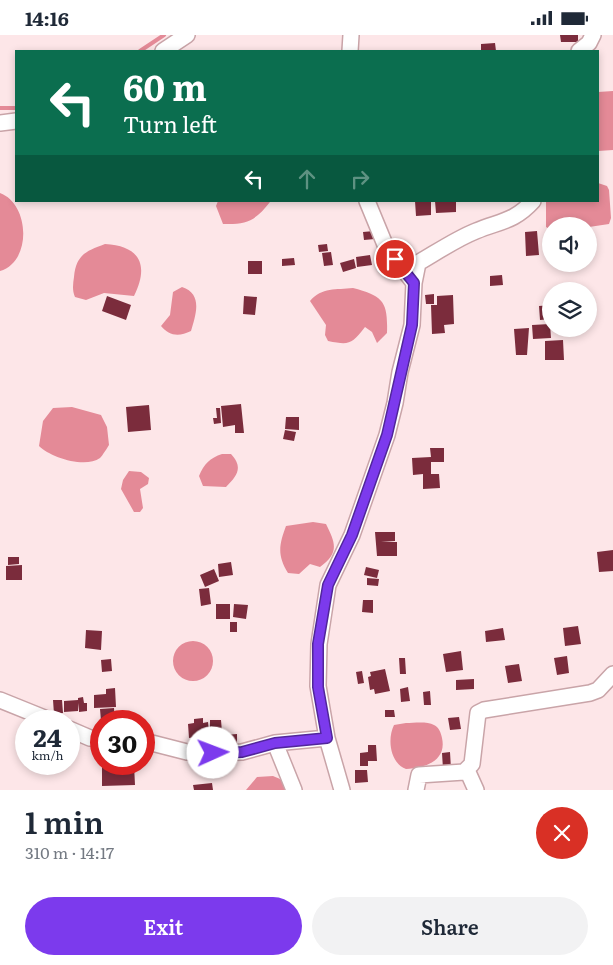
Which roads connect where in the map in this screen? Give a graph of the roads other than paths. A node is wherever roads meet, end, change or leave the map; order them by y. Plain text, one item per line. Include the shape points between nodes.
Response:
1 (187, 35) edge
2 (351, 35) edge
3 (593, 35) edge
4 (164, 50) edge
5 (350, 50) edge
6 (579, 50) edge
7 (15, 121) edge
8 (0, 123) edge
9 (367, 202) edge
10 (532, 202) edge
11 (414, 283) junction
12 (613, 673) edge
13 (0, 700) edge
14 (25, 710) edge
15 (327, 738) junction
16 (275, 743) junction
17 (155, 744) edge
18 (467, 770) junction
19 (294, 790) edge
20 (342, 790) edge
21 (416, 790) edge
22 (476, 790) edge

1 - 4 street
2 - 5 street
3 - 6 street
7 - 8 street
9 - 11 street via 386,247
10 - 11 street via 521,214 476,231 418,263
11 - 15 street via 412,325 387,435 352,535 328,585 318,644 318,687
12 - 18 street via 598,690 590,693 478,713 472,764
13 - 14 street
15 - 16 street
15 - 20 street
16 - 17 street via 242,752 213,753 188,752
16 - 19 street
18 - 21 street via 418,775
18 - 22 street

